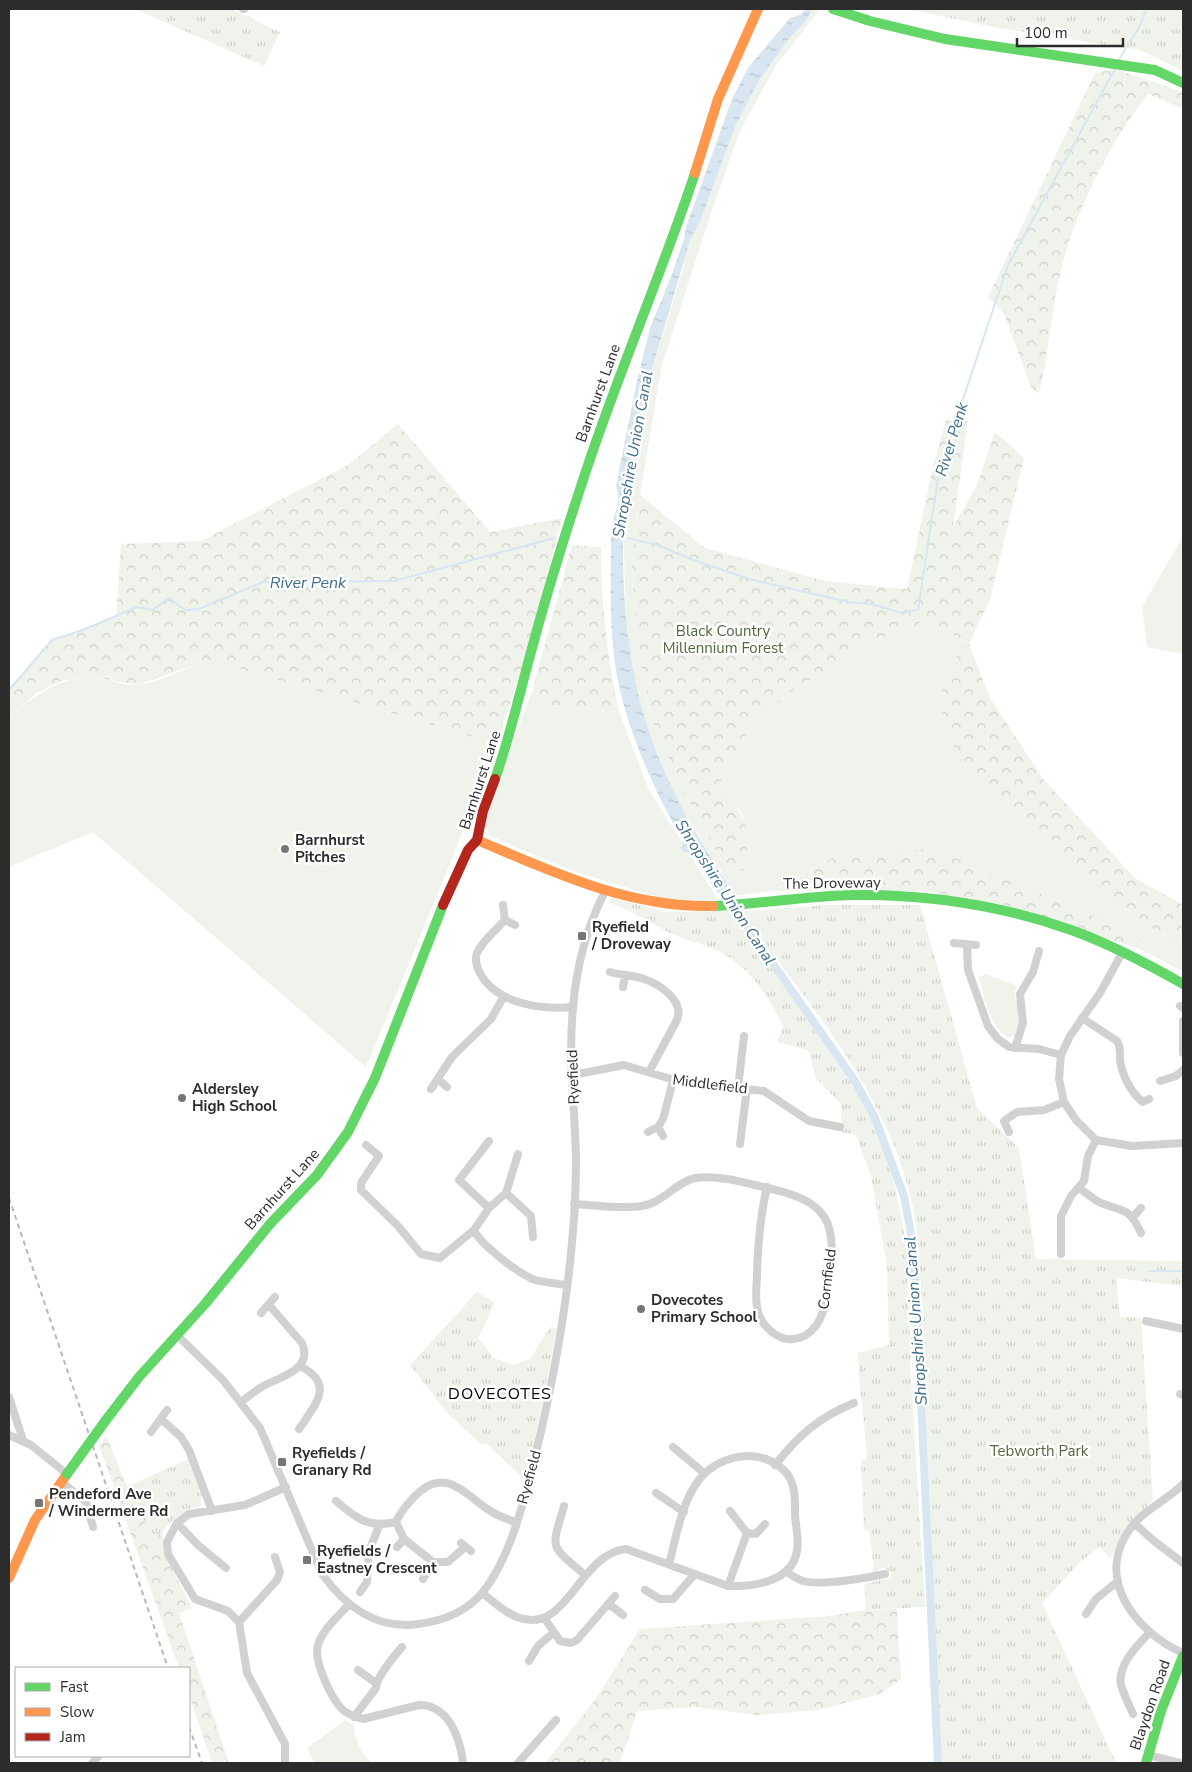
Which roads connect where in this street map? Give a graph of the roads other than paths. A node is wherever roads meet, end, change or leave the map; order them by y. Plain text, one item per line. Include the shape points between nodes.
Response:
1 (758, 9) edge
2 (833, 9) edge
3 (1183, 83) edge
4 (477, 840) junction
5 (606, 890) junction
6 (504, 905) dead end
7 (505, 920) junction
8 (515, 925) dead end
9 (954, 943) dead end
10 (967, 945) junction
11 (976, 945) dead end
12 (1039, 951) dead end
13 (1122, 953) junction
14 (610, 972) dead end
15 (625, 976) junction
16 (1183, 984) edge
17 (623, 986) dead end
18 (504, 996) junction
19 (573, 1008) junction
20 (1082, 1018) junction
21 (1183, 1021) edge
22 (744, 1036) dead end
23 (1015, 1048) junction
24 (1183, 1053) edge
25 (1062, 1055) junction
26 (1183, 1070) edge
27 (649, 1072) junction
28 (574, 1075) junction
29 (438, 1079) junction
30 (672, 1081) junction
31 (1160, 1081) dead end
32 (447, 1087) dead end
33 (743, 1088) junction
34 (431, 1089) dead end
35 (1150, 1099) dead end
36 (1064, 1102) junction
37 (658, 1127) junction
38 (840, 1127) dead end
39 (648, 1132) dead end
40 (1009, 1132) dead end
41 (663, 1136) dead end
42 (1096, 1140) junction
43 (489, 1141) dead end
44 (1183, 1143) edge
45 (740, 1144) dead end
46 (366, 1145) dead end
47 (518, 1154) dead end
48 (767, 1187) junction
49 (1079, 1188) junction
50 (506, 1193) junction
51 (574, 1204) junction
52 (489, 1208) junction
53 (1141, 1208) dead end
54 (1134, 1218) junction
55 (474, 1230) junction
56 (1141, 1233) dead end
57 (532, 1236) dead end
58 (1060, 1238) junction
59 (1070, 1238) dead end
60 (1061, 1254) dead end
61 (566, 1285) junction
62 (275, 1297) dead end
63 (269, 1305) junction
64 (261, 1313) dead end
65 (1146, 1321) dead end
66 (1183, 1329) edge
67 (177, 1335) junction
68 (300, 1366) junction
69 (9, 1397) edge
70 (241, 1402) junction
71 (854, 1403) dead end
72 (168, 1410) dead end
73 (161, 1419) junction
74 (299, 1429) dead end
75 (151, 1432) dead end
76 (9, 1435) edge
77 (23, 1440) junction
78 (673, 1448) dead end
79 (775, 1465) junction
80 (704, 1473) junction
81 (64, 1478) junction
82 (1182, 1487) edge
83 (286, 1488) junction
84 (656, 1493) dead end
85 (336, 1501) dead end
86 (564, 1506) dead end
87 (212, 1511) junction
88 (730, 1511) dead end
89 (684, 1512) junction
90 (396, 1522) junction
91 (517, 1522) junction
92 (177, 1523) junction
93 (1134, 1523) junction
94 (765, 1524) dead end
95 (379, 1526) junction
96 (93, 1527) dead end
97 (747, 1533) junction
98 (404, 1539) junction
99 (398, 1547) dead end
100 (466, 1547) dead end
101 (275, 1557) dead end
102 (433, 1562) junction
103 (1183, 1563) edge
104 (669, 1564) junction
105 (226, 1568) dead end
106 (786, 1571) junction
107 (694, 1574) junction
108 (885, 1574) dead end
109 (585, 1575) junction
110 (9, 1578) edge
111 (423, 1579) dead end
112 (1118, 1581) junction
113 (728, 1586) junction
114 (650, 1591) dead end
115 (360, 1592) dead end
116 (482, 1593) junction
117 (616, 1596) dead end
118 (349, 1604) junction
119 (609, 1604) junction
120 (1086, 1614) dead end
121 (623, 1615) dead end
122 (545, 1619) junction
123 (239, 1622) junction
124 (1150, 1632) junction
125 (553, 1634) junction
126 (402, 1647) dead end
127 (1183, 1655) edge
128 (529, 1662) dead end
129 (358, 1670) dead end
130 (376, 1683) junction
131 (1133, 1714) dead end
132 (354, 1717) junction
133 (556, 1720) dead end
134 (1147, 1759) edge
135 (285, 1763) edge
136 (463, 1763) edge
137 (518, 1763) edge
138 (1180, 1763) edge

1 - 4 street, Barnhurst Lane via 718,99 680,218 586,471
2 - 3 street via 915,35 988,48 1136,66
4 - 5 street, The Droveway
4 - 67 street, Barnhurst Lane via 468,850 439,914 375,1078 348,1132 317,1175 265,1230
5 - 13 street, The Droveway via 656,904 681,906 868,895 974,905 1022,916 1105,944
5 - 19 street, Ryefield via 581,960
6 - 7 street
7 - 8 street
7 - 18 street via 476,954 483,979
9 - 10 street
10 - 11 street
10 - 23 street via 968,970 988,1026 1003,1044
12 - 23 street via 1031,977 1020,994 1023,1023
13 - 16 street, The Droveway
13 - 20 street
14 - 15 street
15 - 17 street
15 - 27 street via 652,982 676,1002 680,1011
18 - 19 street via 530,1005
18 - 29 street via 491,1019 452,1057
19 - 28 street, Ryefield
20 - 25 street
20 - 35 street via 1114,1038 1120,1046 1116,1058 1124,1076 1138,1098 1143,1102
21 - 24 street
22 - 33 street
23 - 25 street via 1039,1049
25 - 36 street via 1060,1079
26 - 31 street
27 - 28 street, Middlefield via 622,1065
27 - 30 street, Middlefield
28 - 51 street, Ryefield
29 - 32 street
29 - 34 street
30 - 33 street, Middlefield
30 - 37 street
33 - 38 street, Middlefield via 774,1096 809,1121
33 - 45 street
36 - 40 street via 1044,1110 1017,1112 1004,1121
36 - 42 street
37 - 39 street
37 - 41 street
42 - 44 street via 1132,1146
42 - 49 street
43 - 52 street via 459,1180
46 - 55 street via 379,1156 361,1183 361,1190 421,1254 435,1258 445,1256
47 - 50 street
48 - 48 street, Cornfield via 810,1202 826,1219 832,1243 833,1254 822,1315 812,1330 799,1338 782,1338 774,1334 765,1325 757,1308 759,1221
48 - 51 street, Cornfield via 697,1178 643,1206
49 - 54 street via 1098,1202 1118,1207
49 - 58 street via 1061,1216
50 - 52 street
50 - 57 street via 531,1216
51 - 61 street, Ryefield
52 - 55 street
53 - 54 street
54 - 56 street
55 - 61 street via 479,1239 518,1271 535,1279
58 - 59 street
58 - 60 street
61 - 91 street, Ryefield via 562,1335
62 - 63 street
63 - 64 street
63 - 68 street via 302,1343 305,1355
65 - 66 street
67 - 70 street, Ryefield
67 - 81 street, Barnhurst Lane, bridge via 106,1420
68 - 70 street
68 - 74 street via 314,1373 320,1390 319,1400
69 - 77 street
70 - 83 street, Ryefield via 260,1428
71 - 79 street via 823,1417
72 - 73 street
73 - 75 street
73 - 87 street via 181,1437 189,1450
76 - 77 street
77 - 81 street
78 - 80 street
79 - 80 street via 760,1458 735,1457
79 - 106 street via 787,1475 795,1495 797,1551
80 - 89 street
81 - 96 street via 82,1497
81 - 110 street, Barnhurst Lane via 35,1520
82 - 93 street
83 - 87 street via 245,1505
83 - 118 street, Ryefield via 322,1574
84 - 89 street
85 - 95 street via 356,1517
86 - 109 street via 554,1540 556,1548
87 - 92 street via 189,1514
88 - 97 street
89 - 104 street
90 - 91 street via 418,1493 439,1484 461,1487 490,1511
90 - 95 street
90 - 98 street
91 - 116 street, Ryefield via 503,1558
92 - 105 street
92 - 123 street via 167,1542 168,1554 188,1592 194,1599 228,1611
93 - 103 street
93 - 112 street via 1119,1550
94 - 97 street via 756,1534
95 - 115 street via 369,1551 371,1570
97 - 113 street
98 - 99 street
98 - 102 street
100 - 102 street via 448,1562
101 - 123 street via 280,1572 277,1580
102 - 111 street
104 - 107 street
104 - 109 street via 633,1550 618,1550 604,1556
106 - 108 street via 808,1582
106 - 113 street via 763,1583 746,1587
107 - 113 street
107 - 114 street via 673,1599 660,1599
109 - 122 street via 559,1609
112 - 120 street via 1096,1599
112 - 124 street via 1126,1604
116 - 118 street, Ryefield via 454,1616 405,1626 383,1622
116 - 122 street via 517,1617
117 - 119 street
118 - 132 street via 318,1643 316,1654 334,1698
119 - 121 street
119 - 125 street via 572,1643 560,1641
122 - 125 street
123 - 135 street via 247,1673 285,1744
124 - 127 street
124 - 131 street via 1134,1649 1121,1676
125 - 128 street via 538,1646
126 - 130 street
127 - 134 street, Blaydon Road
129 - 130 street
130 - 132 street via 376,1688
132 - 136 street via 373,1719 429,1705 450,1720
133 - 137 street
134 - 138 street

